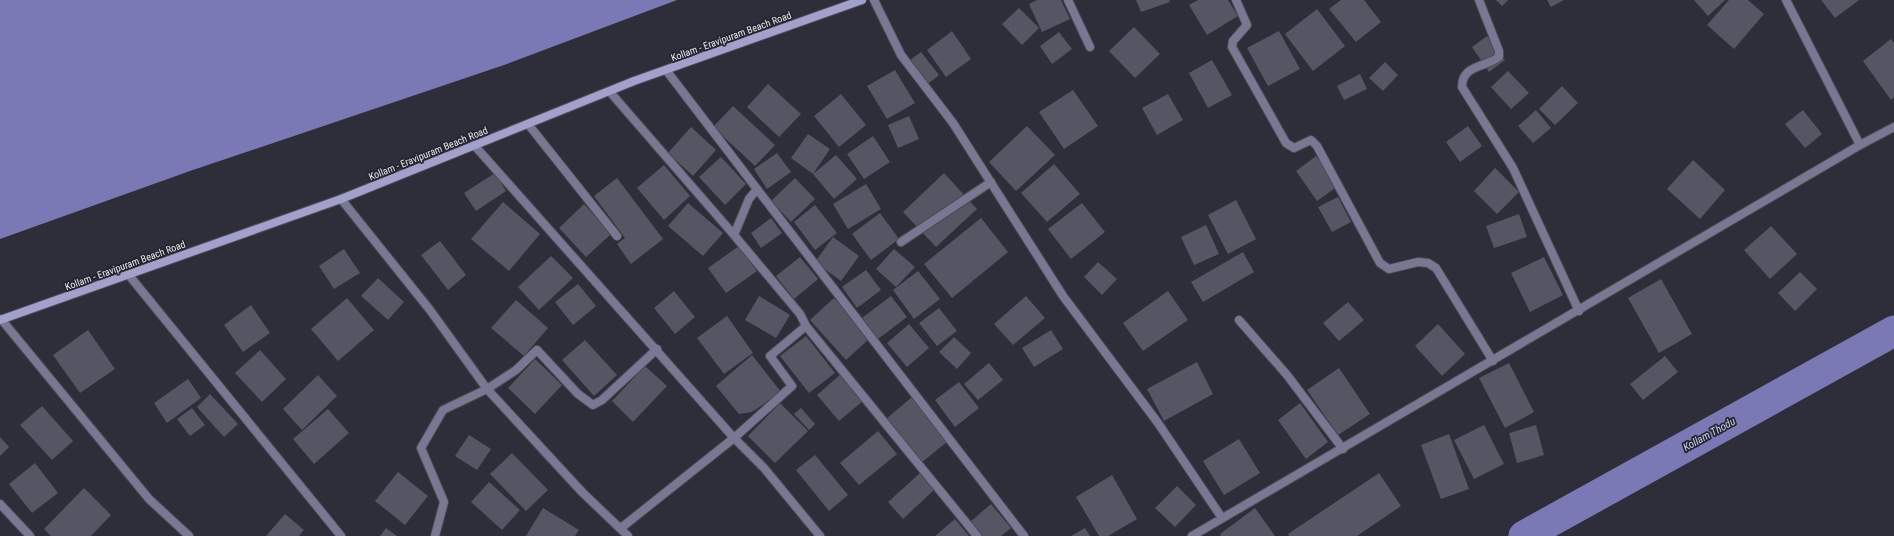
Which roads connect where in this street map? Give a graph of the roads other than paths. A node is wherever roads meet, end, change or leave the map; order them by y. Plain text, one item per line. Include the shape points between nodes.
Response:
1 (862, 0) edge
2 (874, 0) edge
3 (1068, 0) edge
4 (1236, 0) edge
5 (1479, 0) edge
6 (1786, 0) edge
7 (1090, 47) dead end
8 (666, 70) junction
9 (610, 92) junction
10 (528, 124) junction
11 (1894, 127) edge
12 (474, 145) junction
13 (1860, 145) junction
14 (991, 182) junction
15 (757, 189) junction
16 (341, 199) junction
17 (734, 235) junction
18 (617, 236) dead end
19 (901, 242) dead end
20 (128, 274) junction
21 (1579, 311) junction
22 (1, 320) edge
23 (1239, 320) dead end
24 (806, 326) junction
25 (656, 349) junction
26 (1493, 361) junction
27 (487, 388) junction
28 (734, 438) junction
29 (1343, 449) junction
30 (0, 504) edge
31 (1222, 518) junction
32 (620, 528) junction
33 (30, 536) edge
34 (189, 536) edge
35 (341, 536) edge
36 (436, 536) edge
37 (628, 536) edge
38 (820, 536) edge
39 (977, 536) edge
40 (1024, 536) edge
41 (1192, 536) edge

1 - 8 main road, Kollam - Eravipuram Beach Road
2 - 14 street via 901,55 953,123
3 - 7 street
4 - 26 street via 1247,25 1233,41 1232,47 1286,143 1294,148 1311,140 1317,146 1380,263 1390,269 1418,262 1428,263 1436,268
5 - 21 street via 1499,57 1491,63 1466,72 1462,79 1462,87 1513,168
6 - 13 street
8 - 9 main road, Kollam - Eravipuram Beach Road
8 - 15 street
9 - 10 main road, Kollam - Eravipuram Beach Road
9 - 17 street
10 - 12 main road, Kollam - Eravipuram Beach Road
10 - 18 street
11 - 13 street
12 - 16 main road, Kollam - Eravipuram Beach Road
12 - 25 street
13 - 21 street
14 - 19 street
14 - 31 street via 1063,296 1158,423
15 - 17 street via 749,199
15 - 40 street
16 - 20 main road, Kollam - Eravipuram Beach Road
16 - 27 street via 430,310
17 - 24 street via 800,314
20 - 22 main road, Kollam - Eravipuram Beach Road
20 - 35 street
21 - 26 street
22 - 34 street via 149,499
23 - 29 street via 1286,375
24 - 28 street via 770,356 792,386
24 - 39 street
25 - 27 street via 593,406 578,394 537,350 516,370
25 - 28 street
26 - 29 street
27 - 32 street via 582,492
27 - 36 street via 443,410 421,448 444,502
28 - 32 street
28 - 38 street via 764,468
29 - 31 street
30 - 33 street
31 - 41 street
32 - 37 street

